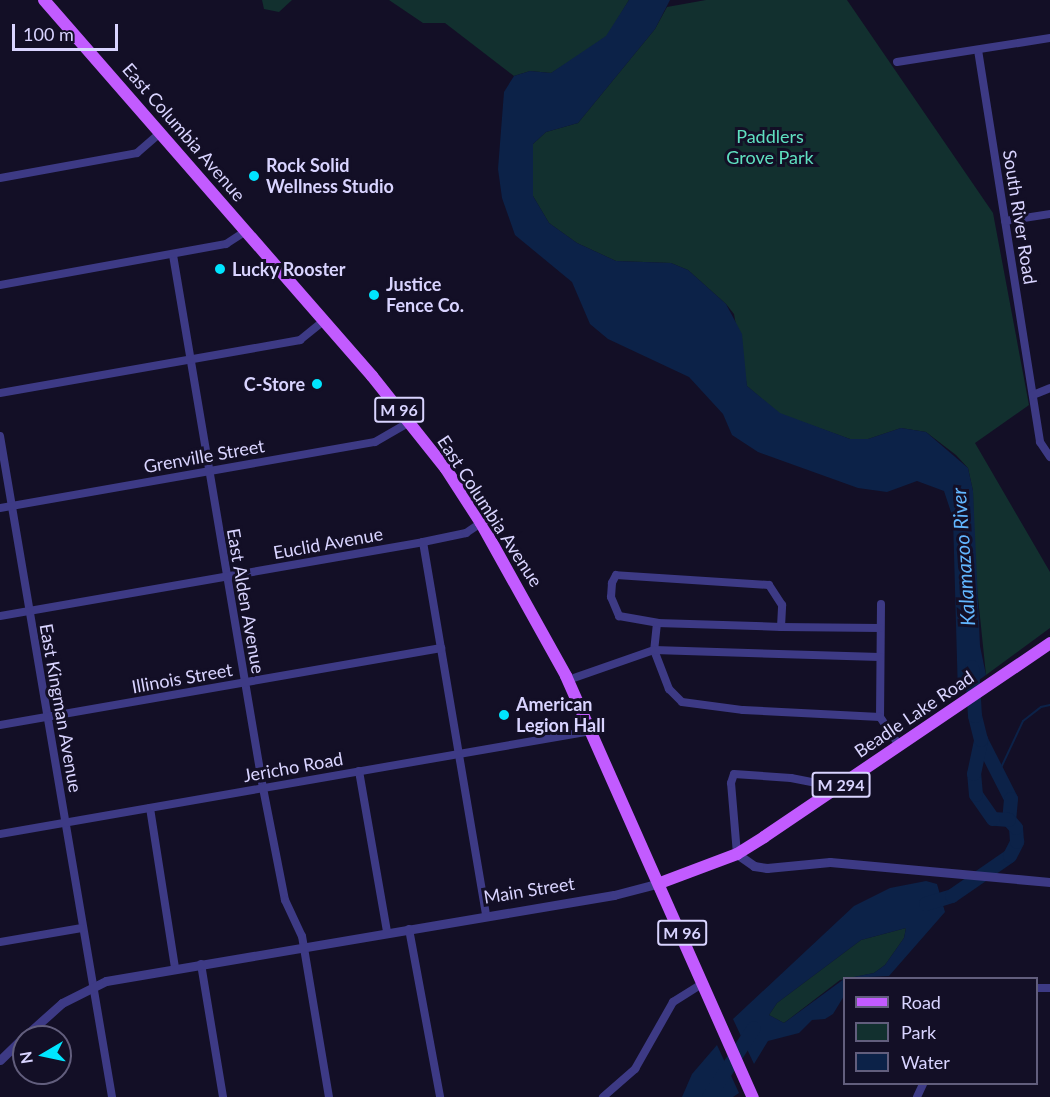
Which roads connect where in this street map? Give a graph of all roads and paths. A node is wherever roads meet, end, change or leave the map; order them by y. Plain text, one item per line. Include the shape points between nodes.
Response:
1 (44, 0) edge
2 (1050, 38) edge
3 (978, 50) junction
4 (897, 62) dead end
5 (161, 132) junction
6 (0, 178) edge
7 (1050, 214) edge
8 (1005, 220) junction
9 (246, 231) junction
10 (173, 255) junction
11 (0, 285) edge
12 (325, 320) junction
13 (191, 359) junction
14 (1050, 388) edge
15 (0, 393) edge
16 (1032, 395) junction
17 (409, 422) junction
18 (0, 436) edge
19 (1050, 457) edge
20 (209, 471) junction
21 (12, 505) junction
22 (0, 508) edge
23 (481, 523) junction
24 (423, 542) junction
25 (227, 577) junction
26 (881, 604) dead end
27 (29, 611) junction
28 (0, 616) edge
29 (657, 623) junction
30 (781, 627) junction
31 (880, 628) junction
32 (1050, 643) edge
33 (441, 648) junction
34 (654, 650) junction
35 (880, 657) junction
36 (567, 678) junction
37 (245, 682) junction
38 (48, 717) junction
39 (880, 717) junction
40 (0, 725) edge
41 (591, 731) junction
42 (899, 745) junction
43 (458, 753) junction
44 (359, 771) junction
45 (837, 787) junction
46 (263, 788) junction
47 (150, 808) junction
48 (65, 822) junction
49 (0, 834) edge
50 (737, 854) junction
51 (1050, 882) edge
52 (660, 883) junction
53 (486, 915) junction
54 (82, 928) junction
55 (409, 929) junction
56 (387, 932) junction
57 (0, 942) edge
58 (304, 948) junction
59 (201, 964) junction
60 (175, 968) junction
61 (704, 983) junction
62 (92, 986) junction
63 (37, 1025) edge
64 (12, 1048) edge
65 (0, 1059) edge
66 (752, 1094) edge
67 (112, 1097) edge
68 (223, 1097) edge
69 (329, 1097) edge
70 (440, 1097) edge
71 (603, 1097) edge

1 - 5 main road, East Columbia Avenue / M 96
2 - 3 street
3 - 4 street
3 - 8 street, South River Road
5 - 6 street via 137,153
5 - 9 main road, East Columbia Avenue / M 96
7 - 8 street
8 - 16 street, South River Road
9 - 10 street via 226,244
9 - 12 main road, East Columbia Avenue / M 96
10 - 11 street
10 - 13 street, East Alden Avenue
12 - 13 street via 300,340
12 - 17 main road, East Columbia Avenue / M 96
13 - 15 street
13 - 20 street, East Alden Avenue
14 - 16 street
16 - 19 street, South River Road via 1040,442
17 - 20 street, Grenville Street via 375,442
17 - 23 main road, East Columbia Avenue / M 96
18 - 21 street, East Kingman Avenue
20 - 21 street, Grenville Street
20 - 25 street, East Alden Avenue
21 - 22 street, Grenville Street
21 - 27 street, East Kingman Avenue
23 - 24 street, Euclid Avenue via 466,533
23 - 36 main road, East Columbia Avenue / M 96
24 - 25 street, Euclid Avenue
24 - 33 street
25 - 27 street, Euclid Avenue
25 - 37 street, East Alden Avenue
26 - 31 street
27 - 28 street, Euclid Avenue
27 - 38 street, East Kingman Avenue
29 - 30 street
29 - 30 street via 619,616 611,597 616,575 769,585 782,605
29 - 34 street
30 - 31 street
31 - 35 street
32 - 42 main road, Beadle Lake Road / M 294
33 - 37 street, Illinois Street
33 - 43 street
34 - 35 street
34 - 36 street
34 - 39 street via 669,689 682,702 743,710
35 - 39 street
36 - 41 main road, East Columbia Avenue / M 96
37 - 38 street, Illinois Street
37 - 46 street, East Alden Avenue
38 - 40 street, Illinois Street
38 - 48 street, East Kingman Avenue
39 - 42 street
41 - 43 street, Jericho Road
41 - 52 main road, East Columbia Avenue / M 96
42 - 45 main road, Beadle Lake Road / M 294
43 - 44 street, Jericho Road
43 - 53 street
44 - 46 street, Jericho Road
44 - 56 street
45 - 50 main road, Beadle Lake Road / M 294
45 - 50 street via 791,778 734,774 731,783
46 - 47 street, Jericho Road
46 - 58 street, East Alden Avenue via 285,900 295,916
47 - 48 street, Jericho Road
47 - 60 street
48 - 49 street, Jericho Road
48 - 54 street, East Kingman Avenue
50 - 51 street via 754,866 767,868 830,862
50 - 52 main road, Main Street / M 294
52 - 53 street, Main Street via 614,895
52 - 61 main road, East Columbia Avenue / M 96
53 - 55 street, Main Street
54 - 57 street
54 - 62 street, East Kingman Avenue
55 - 56 street, Main Street
55 - 70 street
56 - 58 street, Main Street
58 - 59 street, Main Street
58 - 69 street, East Alden Avenue
59 - 60 street, Main Street
59 - 68 street
60 - 62 street, Main Street
61 - 66 main road, East Columbia Avenue / M 96
61 - 71 street via 673,1002 634,1069
62 - 63 street, Main Street via 62,1003
62 - 67 street, East Kingman Avenue
64 - 65 street, Main Street

